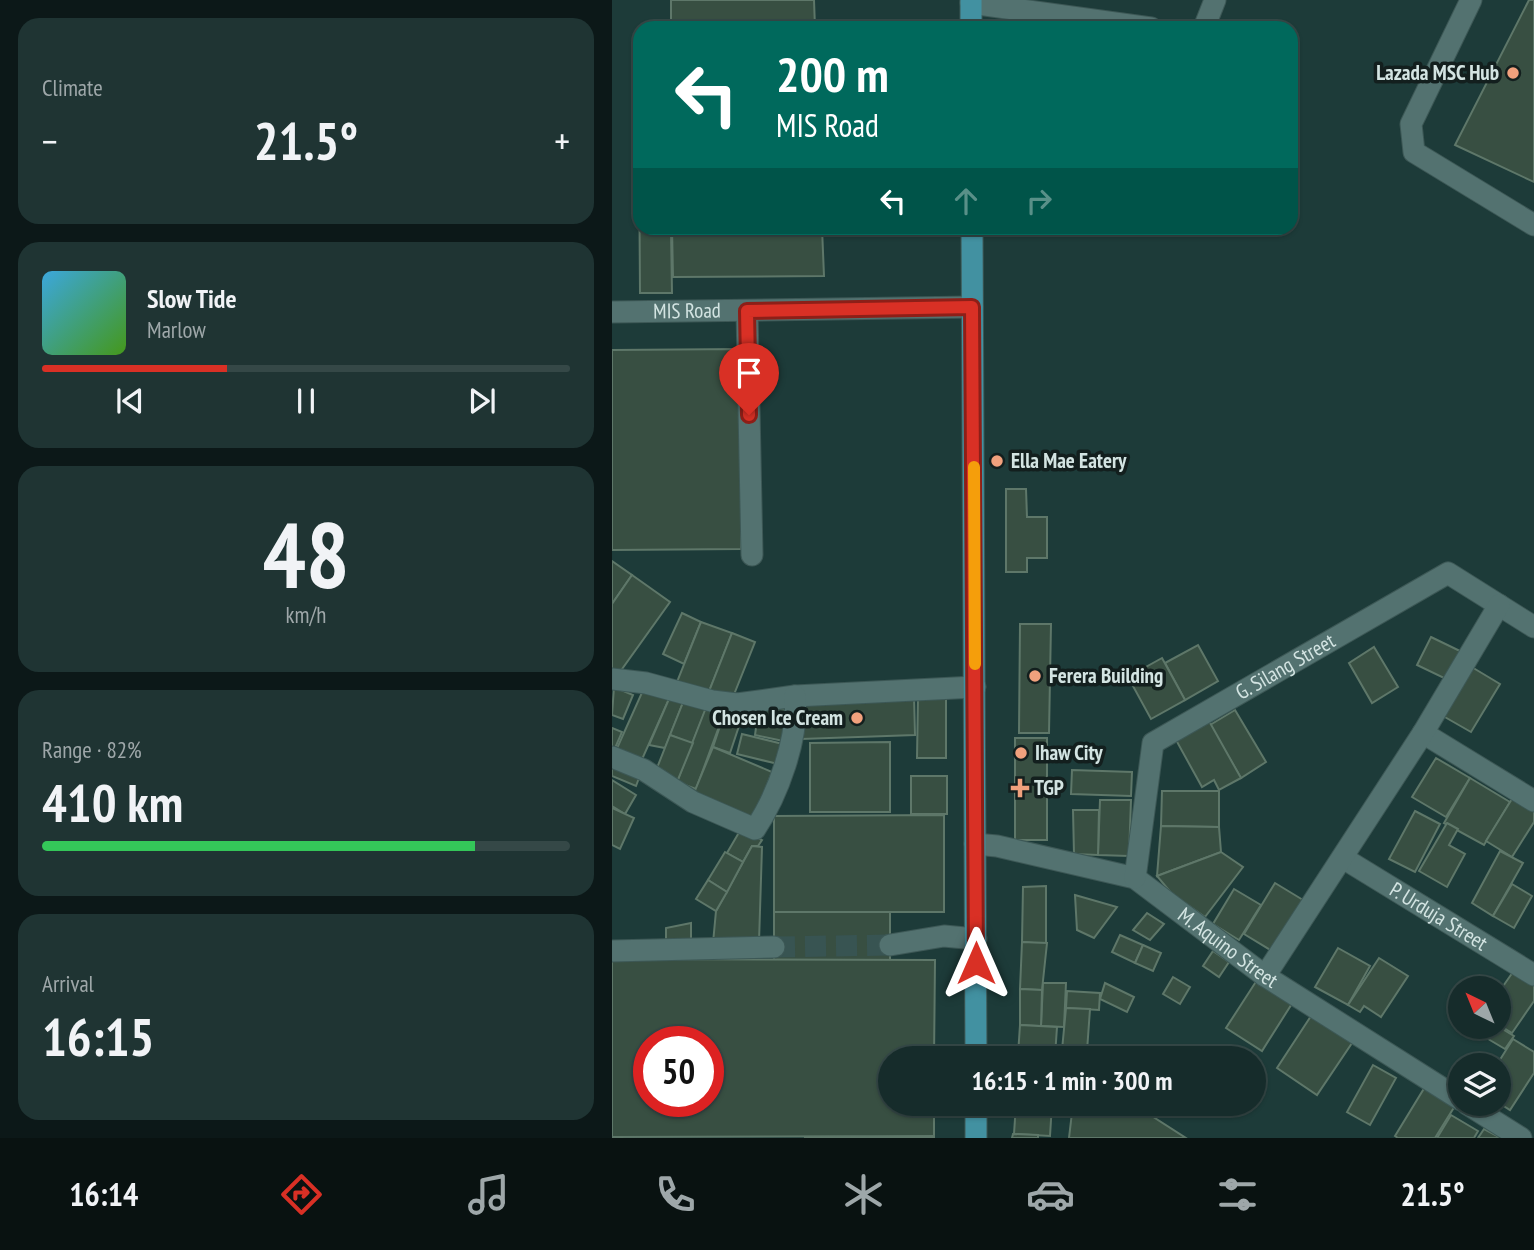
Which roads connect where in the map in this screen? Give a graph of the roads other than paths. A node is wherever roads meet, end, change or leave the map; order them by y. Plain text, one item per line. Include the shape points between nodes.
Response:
1 (1215, 0) edge
2 (1471, 0) edge
3 (971, 1) edge
4 (971, 21) edge
5 (1104, 21) edge
6 (1207, 21) edge
7 (1534, 225) edge
8 (972, 235) edge
9 (972, 307) junction
10 (747, 311) junction
11 (612, 312) edge
12 (751, 555) dead end
13 (1499, 605) junction
14 (1534, 627) edge
15 (612, 679) edge
16 (975, 687) junction
17 (795, 696) junction
18 (1423, 733) junction
19 (612, 757) edge
20 (1534, 801) edge
21 (975, 844) junction
22 (1343, 858) junction
23 (1135, 878) junction
24 (976, 939) junction
25 (890, 944) tunnel mouth
26 (774, 947) tunnel mouth
27 (612, 951) edge
28 (1534, 975) edge
29 (1265, 976) junction
30 (976, 1046) edge
31 (1448, 1092) edge
32 (976, 1116) edge
33 (1486, 1116) edge
34 (976, 1138) edge
35 (1521, 1138) edge

1 - 6 street
2 - 7 street via 1412,124 1414,152
3 - 4 main road
3 - 5 street
8 - 9 main road
9 - 10 street, MIS Road
9 - 16 main road
10 - 11 street, MIS Road
10 - 12 street
13 - 14 street, G. Silang Street
13 - 18 street
13 - 23 street, G. Silang Street via 1448,573 1153,743
15 - 17 street via 737,704
16 - 17 street
16 - 21 main road
17 - 19 street via 793,743 755,829 693,802 644,770
18 - 20 street
18 - 22 street
21 - 23 street, M. Aquino Street
21 - 24 main road
22 - 28 street, P. Urduja Street
22 - 29 street
23 - 29 street, M. Aquino Street
24 - 25 street via 944,936
24 - 30 main road
26 - 27 street
29 - 31 street, M. Aquino Street
32 - 34 main road
33 - 35 street

